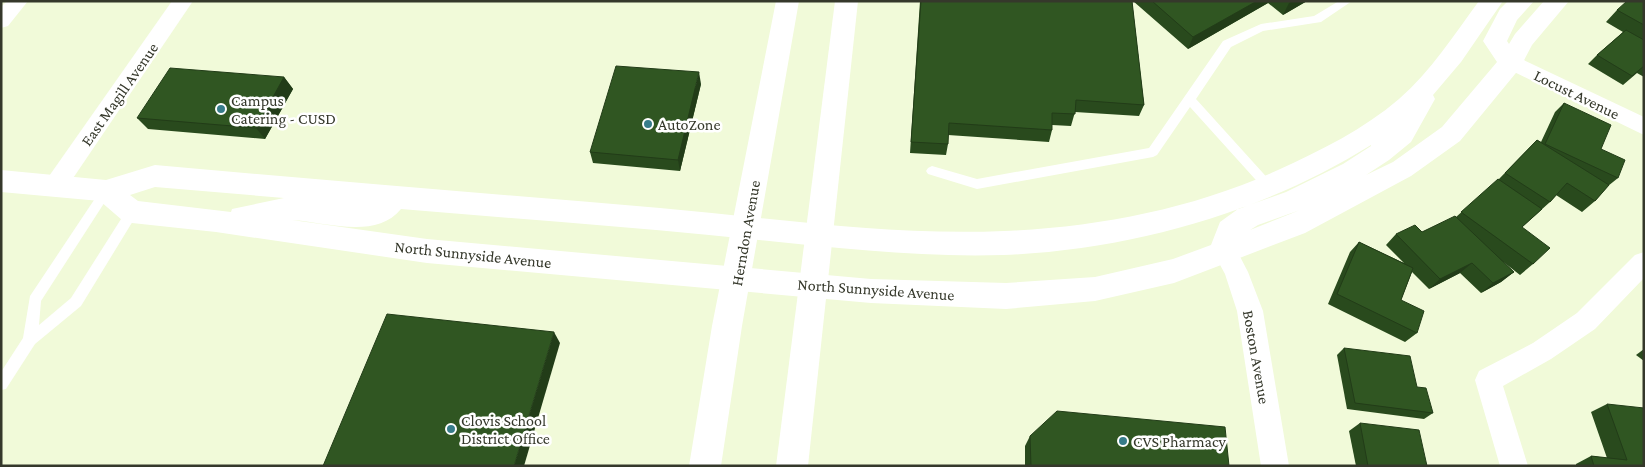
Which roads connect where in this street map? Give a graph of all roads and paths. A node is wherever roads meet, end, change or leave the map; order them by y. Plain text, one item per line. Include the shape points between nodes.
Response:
1 (18, 1) edge
2 (183, 1) edge
3 (788, 1) edge
4 (847, 1) edge
5 (1347, 1) edge
6 (1492, 1) edge
7 (1523, 1) edge
8 (1558, 1) edge
9 (1, 21) edge
10 (1511, 62) junction
11 (1433, 80) junction
12 (1189, 99) junction
13 (1644, 127) edge
14 (932, 172) dead end
15 (1, 181) edge
16 (55, 186) junction
17 (1268, 186) junction
18 (106, 191) junction
19 (395, 197) junction
20 (132, 212) junction
21 (216, 222) junction
22 (747, 226) junction
23 (820, 233) junction
24 (1225, 252) junction
25 (1644, 262) edge
26 (738, 278) junction
27 (814, 285) junction
28 (30, 340) junction
29 (1, 384) edge
30 (705, 466) edge
31 (792, 466) edge
32 (1275, 466) edge
33 (1514, 466) edge

1 - 9 street
2 - 16 street, East Magill Avenue
3 - 22 main road, Herndon Avenue
4 - 23 main road
5 - 12 lane via 1317,19 1261,28 1227,44
6 - 11 main road
7 - 10 main road via 1508,15 1496,40
8 - 10 main road, North Sunnyside Avenue via 1523,40
10 - 13 street, Locust Avenue
10 - 24 main road, North Sunnyside Avenue via 1451,134 1402,169 1295,225
11 - 17 main road via 1405,107 1346,148
11 - 24 main road via 1402,135 1380,154 1295,200 1237,223 1224,241
12 - 14 lane via 1153,152 976,184
12 - 17 lane
15 - 16 main road
16 - 18 main road
17 - 23 main road via 1175,217 1040,240 954,243
18 - 19 main road via 155,176
18 - 20 main road
18 - 28 lane via 35,300
19 - 21 main road via 387,207 358,216 289,209
19 - 22 main road
20 - 21 main road, North Sunnyside Avenue
20 - 28 lane via 76,302
21 - 26 main road, North Sunnyside Avenue via 427,251
22 - 23 main road
22 - 26 main road, Herndon Avenue
23 - 27 main road
24 - 27 main road, North Sunnyside Avenue via 1140,280 1039,295 962,296
24 - 32 street, Boston Avenue via 1250,311
25 - 33 street via 1586,321 1542,351 1488,380
26 - 27 main road, North Sunnyside Avenue
26 - 30 main road, Herndon Avenue
27 - 31 main road
28 - 29 lane

